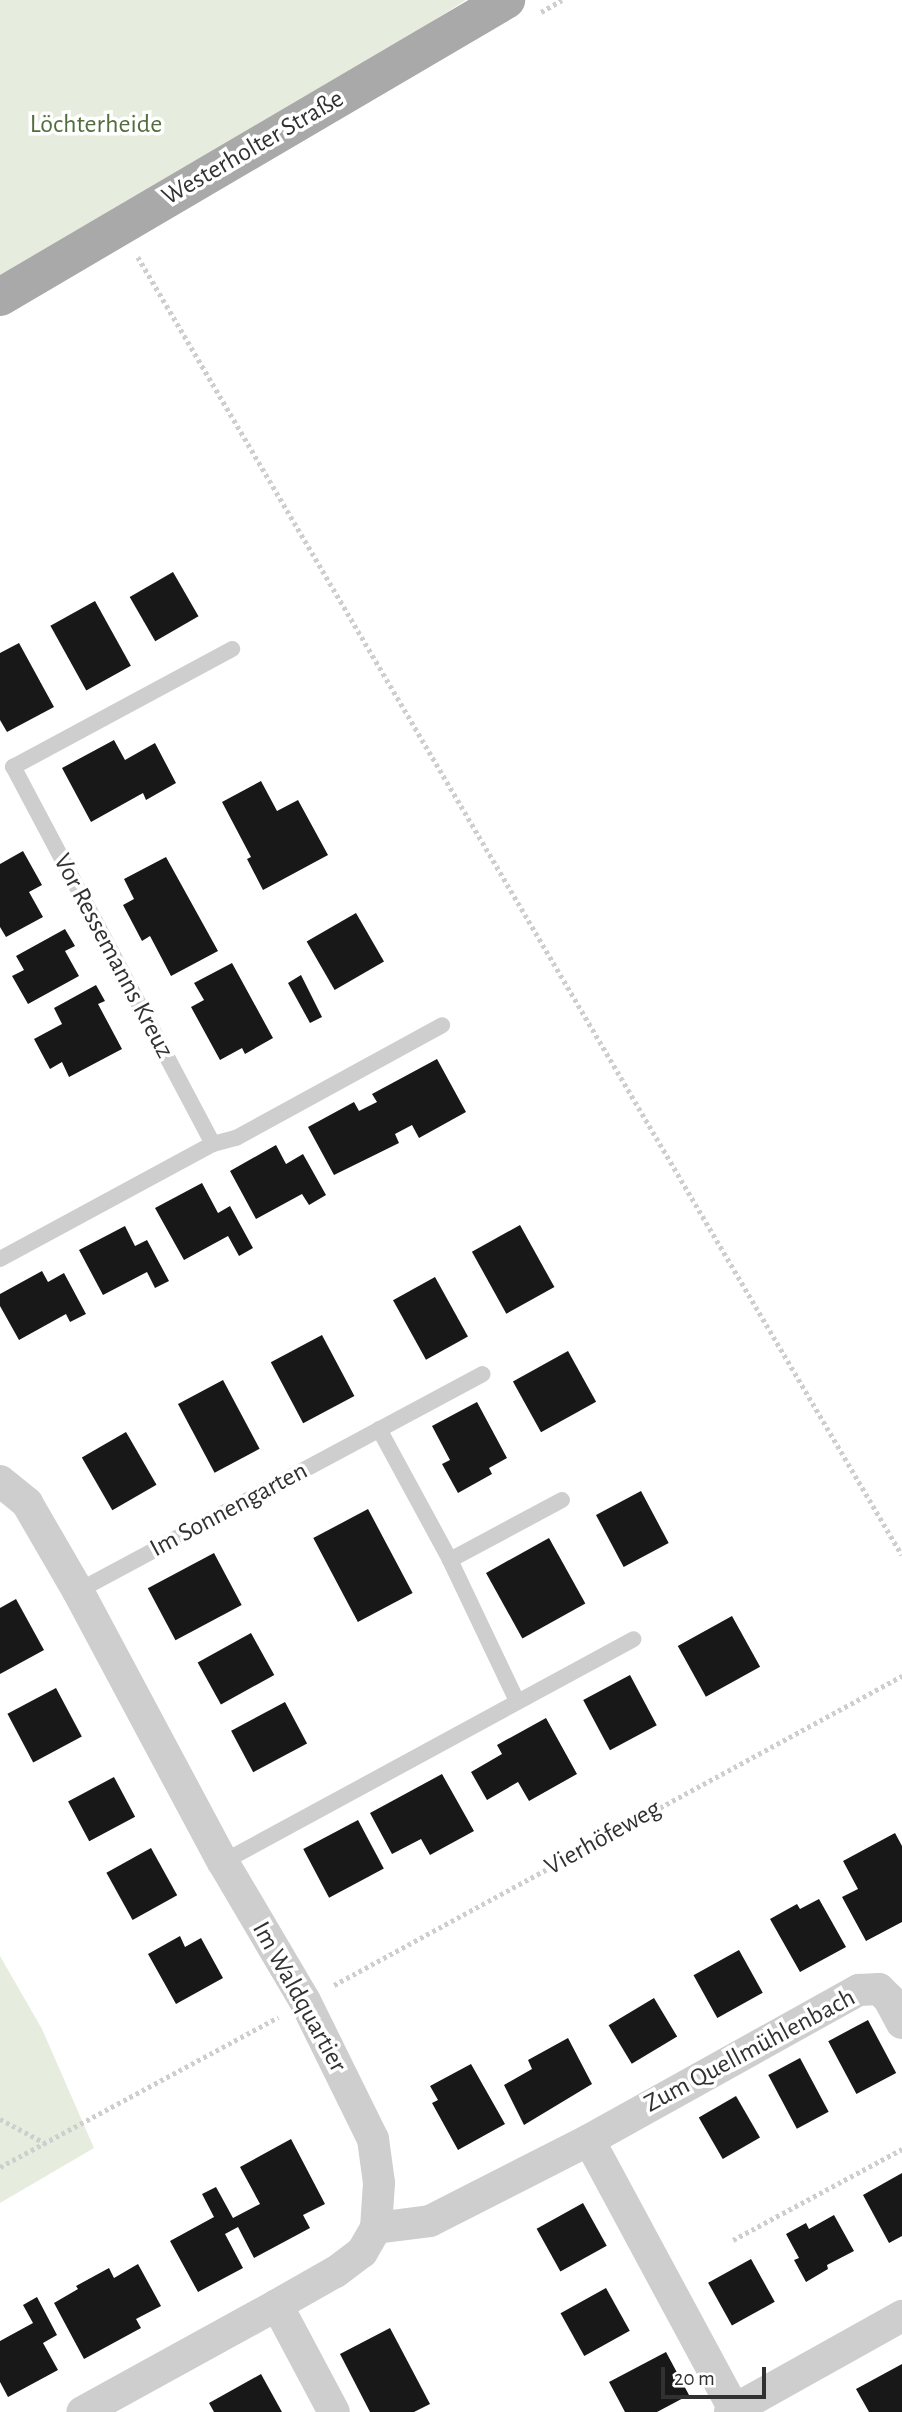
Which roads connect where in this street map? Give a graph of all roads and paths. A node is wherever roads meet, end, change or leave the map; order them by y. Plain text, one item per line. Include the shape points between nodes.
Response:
1 (506, 0) edge
2 (120, 226) junction
3 (0, 297) edge
4 (232, 649) dead end
5 (7, 771) edge
6 (442, 1024) dead end
7 (213, 1144) junction
8 (0, 1259) edge
9 (482, 1374) dead end
10 (379, 1429) junction
11 (0, 1480) edge
12 (562, 1500) dead end
13 (902, 1555) edge
14 (450, 1560) junction
15 (78, 1591) junction
16 (633, 1639) dead end
17 (902, 1676) edge
18 (517, 1701) junction
19 (223, 1862) junction
20 (305, 2001) junction
21 (902, 2023) edge
22 (0, 2119) edge
23 (589, 2140) junction
24 (46, 2143) junction
25 (902, 2149) edge
26 (0, 2166) edge
27 (376, 2228) junction
28 (733, 2240) dead end
29 (277, 2305) junction
30 (902, 2316) edge
31 (732, 2410) edge
32 (82, 2412) edge
33 (334, 2412) edge

1 - 2 main road, Westerholter Straße
2 - 3 main road, Westerholter Straße
2 - 13 path
4 - 5 lane, Vor Ressemanns Kreuz
5 - 7 lane, Vor Ressemanns Kreuz
6 - 7 lane via 236,1138
7 - 8 lane
9 - 10 lane, Im Sonnengarten
10 - 14 lane
10 - 15 lane, Im Sonnengarten
11 - 15 street, Im Waldquartier via 27,1503
12 - 14 lane
14 - 18 lane
15 - 19 street, Im Waldquartier
16 - 18 lane
17 - 20 path, Vierhöfeweg
18 - 19 lane
19 - 20 street, Im Waldquartier
20 - 24 path, Vierhöfeweg
20 - 27 street, Im Waldquartier via 373,2139 379,2183
21 - 23 street, Zum Quellmühlenbach via 879,1989 859,1990
22 - 24 path
23 - 27 street, Zum Quellmühlenbach via 430,2221
23 - 31 street
24 - 26 path, Vierhöfeweg
25 - 28 path
27 - 29 street via 362,2252
29 - 32 street
29 - 33 street
30 - 31 street

